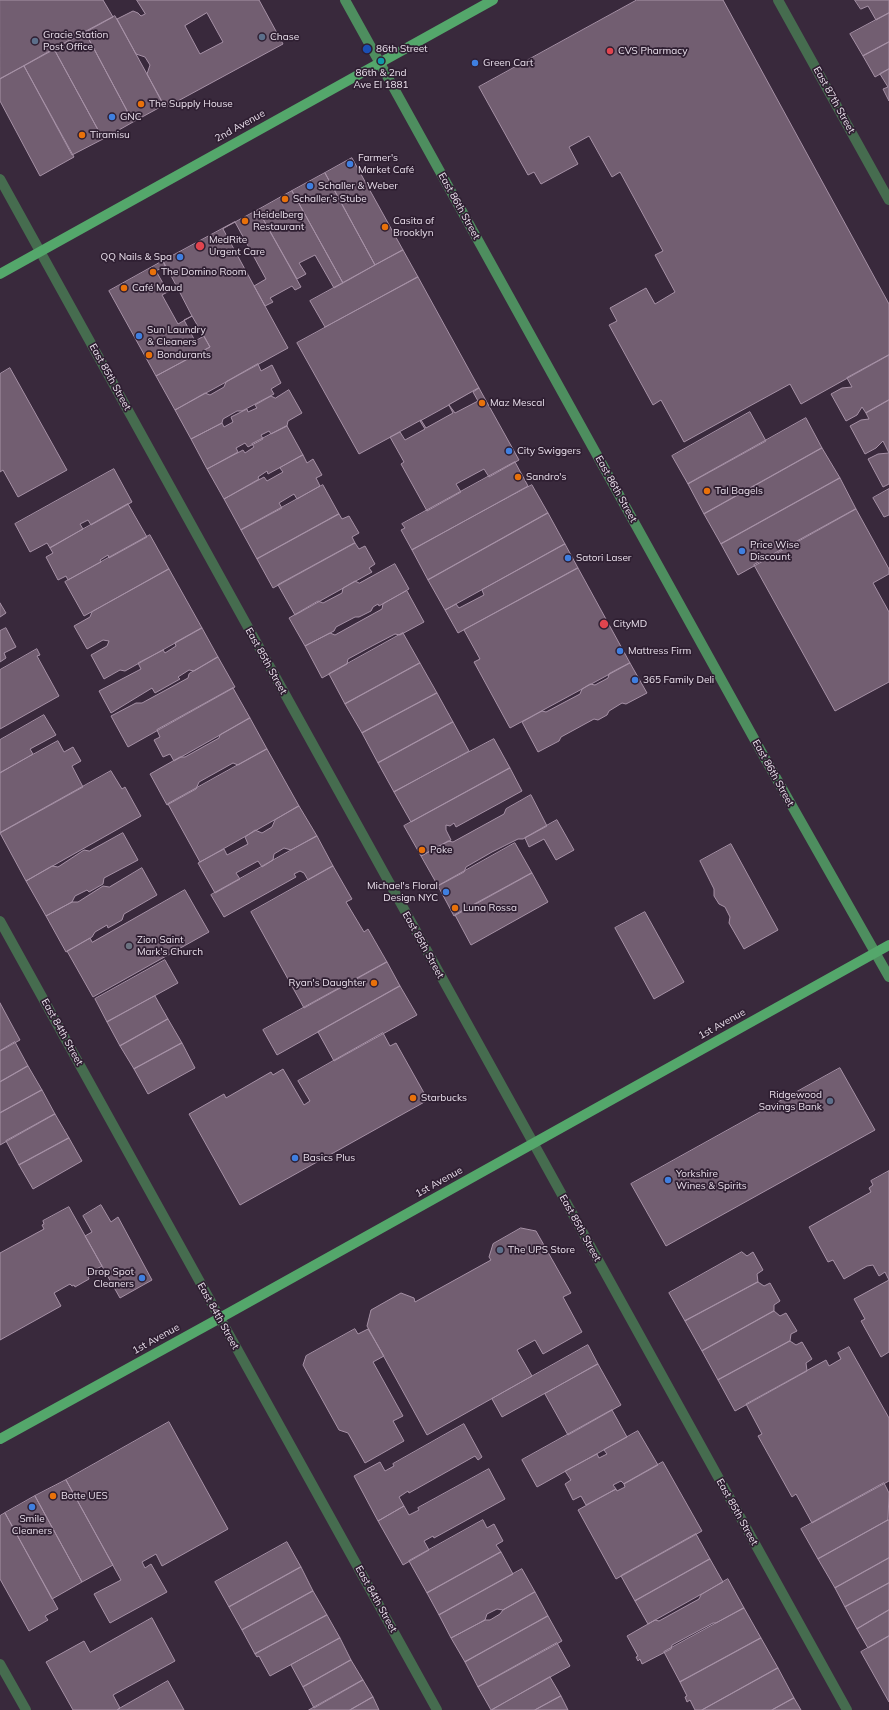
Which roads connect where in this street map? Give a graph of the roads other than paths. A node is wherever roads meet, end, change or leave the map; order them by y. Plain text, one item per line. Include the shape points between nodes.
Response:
1 (345, 0) edge
2 (493, 0) edge
3 (778, 0) edge
4 (380, 62) junction
5 (0, 179) edge
6 (889, 200) edge
7 (40, 252) junction
8 (0, 274) edge
9 (0, 920) edge
10 (889, 945) edge
11 (875, 952) junction
12 (889, 977) edge
13 (533, 1143) junction
14 (220, 1318) junction
15 (0, 1438) edge
16 (0, 1664) edge
17 (26, 1710) edge
18 (438, 1710) edge
19 (847, 1710) edge

1 - 4 main road, East 86th Street
2 - 4 main road, 2nd Avenue
3 - 6 street, East 87th Street
4 - 7 main road, 2nd Avenue
4 - 11 main road, East 86th Street
5 - 7 street, East 85th Street
7 - 8 main road, 2nd Avenue
7 - 13 street, East 85th Street
9 - 14 street, East 84th Street
10 - 11 main road, 1st Avenue
11 - 12 main road, East 86th Street
11 - 13 main road, 1st Avenue
13 - 14 main road, 1st Avenue
13 - 19 street, East 85th Street
14 - 15 main road, 1st Avenue
14 - 18 street, East 84th Street
16 - 17 street

